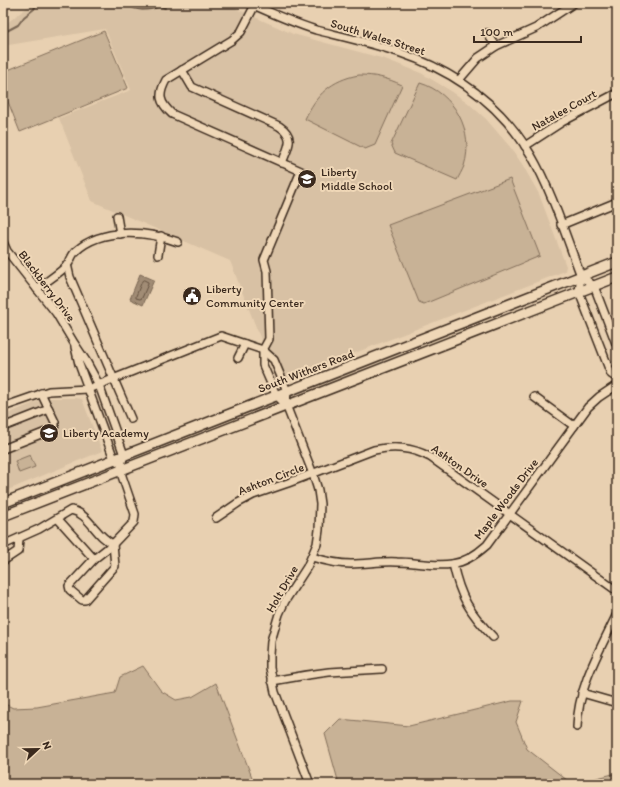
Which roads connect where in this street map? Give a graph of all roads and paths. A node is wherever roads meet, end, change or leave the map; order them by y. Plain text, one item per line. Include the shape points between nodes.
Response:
1 (574, 3) edge
2 (253, 4) edge
3 (487, 33) dead end
4 (496, 46) junction
5 (182, 70) junction
6 (458, 80) junction
7 (615, 94) dead end
8 (525, 146) junction
9 (282, 163) junction
10 (617, 202) edge
11 (117, 216) dead end
12 (561, 224) junction
13 (120, 234) junction
14 (161, 236) junction
15 (3, 242) edge
16 (178, 242) dead end
17 (158, 255) dead end
18 (617, 262) edge
19 (67, 264) junction
20 (581, 276) junction
21 (617, 277) edge
22 (594, 286) junction
23 (37, 289) junction
24 (579, 292) junction
25 (74, 343) junction
26 (245, 344) junction
27 (617, 346) edge
28 (263, 350) junction
29 (238, 358) dead end
30 (617, 378) edge
31 (114, 380) junction
32 (99, 385) junction
33 (617, 385) edge
34 (88, 389) junction
35 (287, 391) junction
36 (41, 393) junction
37 (276, 395) junction
38 (534, 397) dead end
39 (286, 405) junction
40 (3, 407) edge
41 (49, 409) junction
42 (131, 419) dead end
43 (574, 426) junction
44 (3, 427) edge
45 (3, 449) edge
46 (124, 455) junction
47 (119, 464) junction
48 (313, 474) junction
49 (3, 503) edge
50 (510, 514) junction
51 (3, 516) edge
52 (216, 518) dead end
53 (58, 519) junction
54 (19, 538) junction
55 (112, 544) junction
56 (3, 545) edge
57 (312, 557) junction
58 (94, 559) junction
59 (3, 561) edge
60 (453, 564) junction
61 (617, 591) edge
62 (617, 614) edge
63 (493, 637) dead end
64 (382, 669) dead end
65 (272, 681) junction
66 (582, 693) junction
67 (617, 703) edge
68 (578, 726) dead end
69 (310, 784) edge

1 - 4 street via 536,28
2 - 5 street via 241,32
2 - 6 street, South Wales Street via 315,30 373,44 426,62
3 - 4 street
4 - 6 street via 478,58
5 - 9 street via 192,88 286,130 290,136
5 - 9 street via 166,80 161,89 161,99 165,108 172,114
6 - 8 street, South Wales Street via 483,97 508,123
7 - 8 street, Natalee Court via 562,122
8 - 12 street, South Wales Street via 539,169
9 - 28 street via 301,171 264,260 267,271 269,339
10 - 12 street
11 - 13 street
12 - 20 street, South Wales Street
13 - 14 street
13 - 19 street via 84,244 74,252
14 - 16 street
14 - 17 street
15 - 23 street, Blackberry Drive via 7,251
18 - 20 main road, South Withers Road
19 - 23 street
19 - 31 street via 70,278
20 - 22 street
20 - 24 street, South Wales Street
20 - 35 main road, South Withers Road
21 - 22 main road, South Withers Road
22 - 24 main road, South Withers Road
22 - 27 street
23 - 25 street, Blackberry Drive via 56,313
24 - 30 street via 611,374
24 - 39 main road, South Withers Road
25 - 32 street, Blackberry Drive
25 - 34 street, Blackberry Drive
26 - 28 street
26 - 29 street
26 - 31 street via 221,336
28 - 35 street, Holt Drive via 274,360
28 - 37 street, Holt Drive via 263,365
31 - 32 street
31 - 42 street
32 - 34 street
32 - 46 street, Blackberry Drive
33 - 43 street, Maple Woods Drive via 588,407
34 - 36 street
34 - 47 street, Blackberry Drive
35 - 37 main road, South Withers Road
35 - 39 street, Holt Drive
36 - 40 street
36 - 41 street
37 - 39 street, Holt Drive
37 - 46 main road, South Withers Road
38 - 43 street
39 - 47 main road, South Withers Road
39 - 48 street, Holt Drive
41 - 44 street
41 - 45 street via 55,422 51,430
43 - 50 street, Maple Woods Drive
46 - 47 main road, South Withers Road
47 - 49 main road, South Withers Road
47 - 51 main road, South Withers Road
47 - 55 street, Blackberry Drive via 135,514 134,522
48 - 50 street, Ashton Drive via 374,450 408,448 430,457
48 - 52 street, Ashton Circle via 253,495
48 - 57 street, Holt Drive via 318,490 320,530
50 - 60 street, Maple Woods Drive via 487,545 469,559
50 - 61 street, Ashton Drive
53 - 54 street
53 - 55 street via 71,510 78,511 106,541
53 - 58 street
54 - 56 street
54 - 59 street via 18,551
55 - 58 street
55 - 58 street via 115,566 85,600 82,600 69,586
57 - 60 street, Maple Woods Drive via 337,564 392,561
57 - 65 street, Holt Drive via 285,601 274,627 270,654
60 - 63 street via 463,598 481,625
62 - 66 street
64 - 65 street via 307,674
65 - 69 street, Holt Drive
66 - 67 street
66 - 68 street

